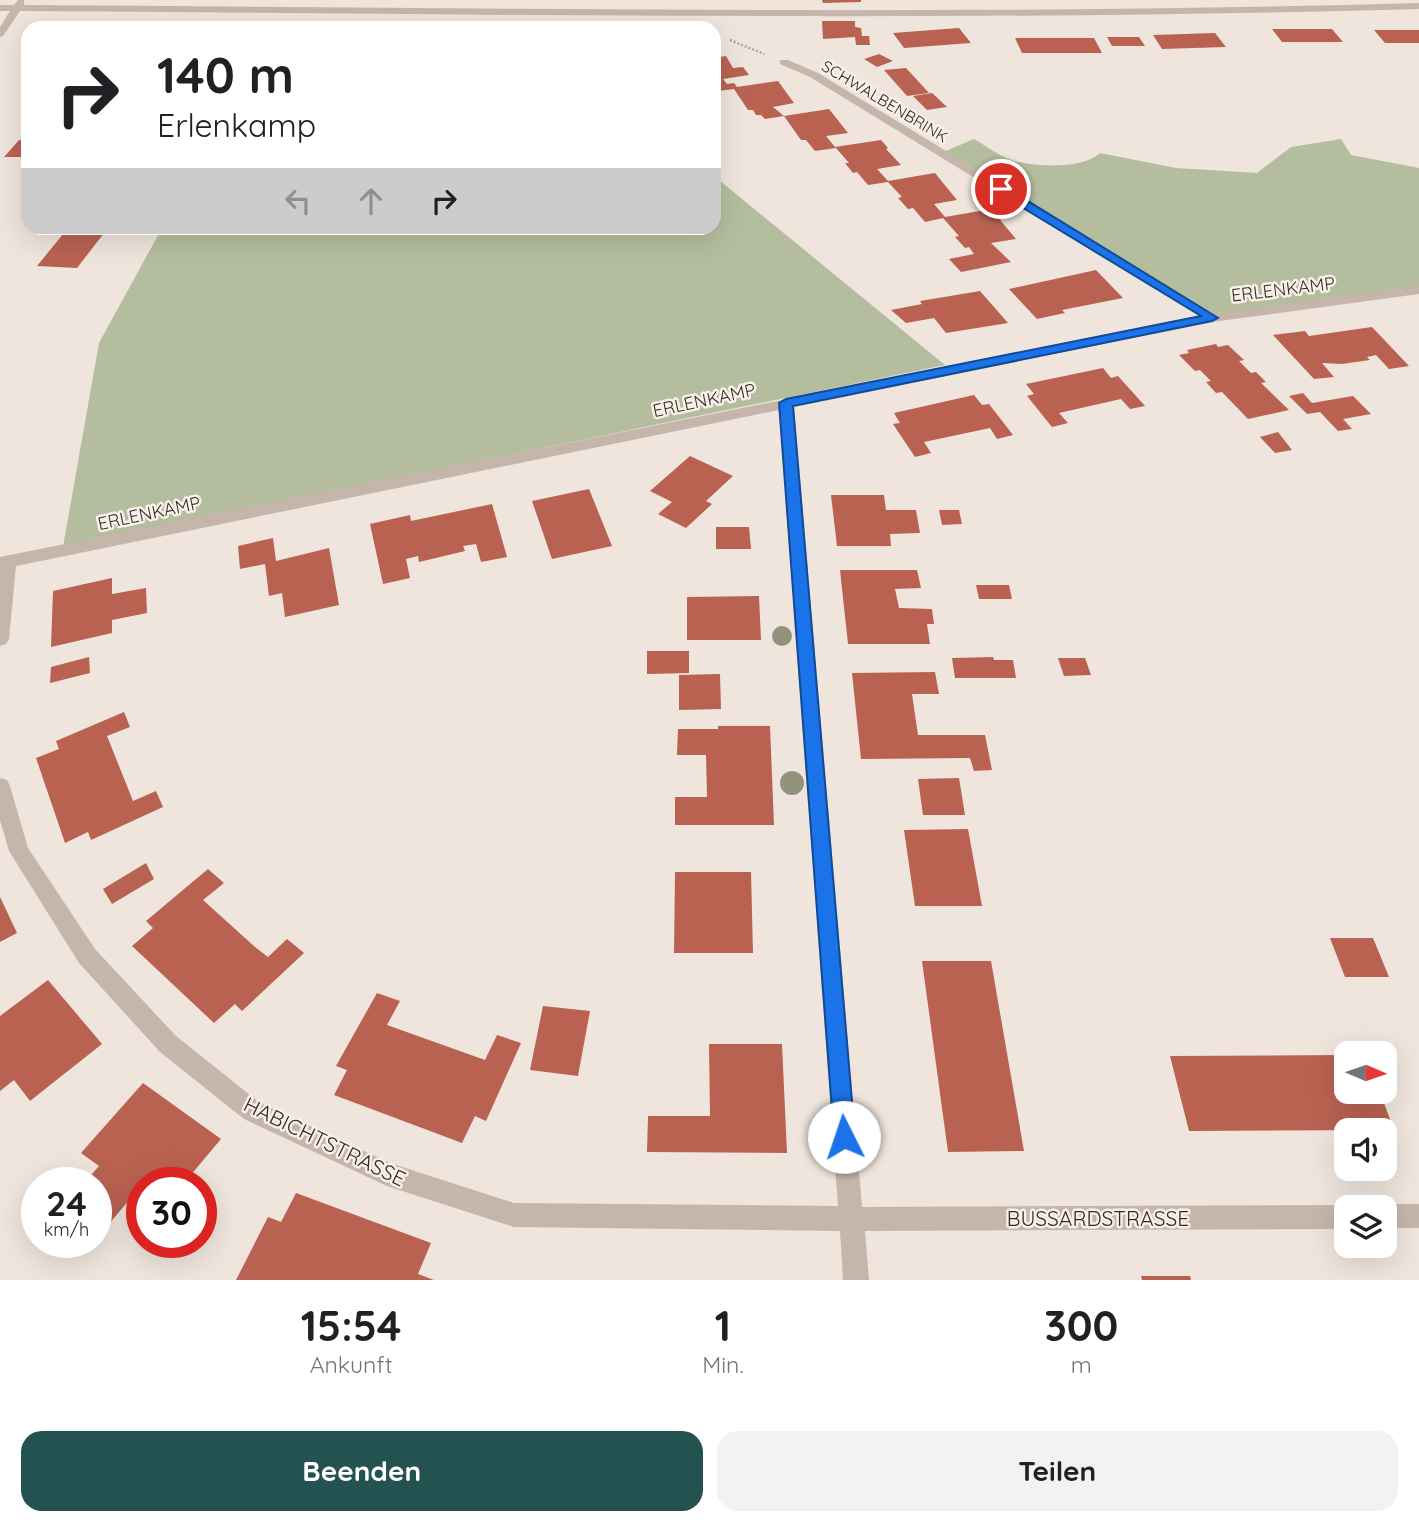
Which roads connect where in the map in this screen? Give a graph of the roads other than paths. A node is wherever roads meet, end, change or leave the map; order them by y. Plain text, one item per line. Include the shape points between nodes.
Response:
1 (20, 4) edge
2 (576, 5) edge
3 (1419, 6) edge
4 (0, 8) edge
5 (0, 34) edge
6 (784, 62) road end
7 (1419, 290) edge
8 (1212, 318) junction
9 (786, 403) junction
10 (4, 562) edge
11 (0, 639) edge
12 (0, 786) edge
13 (1397, 1216) edge
14 (1419, 1216) edge
15 (1334, 1217) edge
16 (851, 1219) junction
17 (856, 1280) edge

1 - 2 street
1 - 4 street
1 - 5 street
2 - 3 street via 1236,11
6 - 8 street, SCHWALBENBRINK via 814,75
7 - 8 street, ERLENKAMP
8 - 9 street, ERLENKAMP
9 - 10 street, ERLENKAMP
9 - 16 street
10 - 11 street
12 - 16 street, HABICHTSTRASSE via 19,851 87,956 168,1044 252,1111 387,1174 514,1215
13 - 14 street
15 - 16 street, BUSSARDSTRASSE
16 - 17 street

